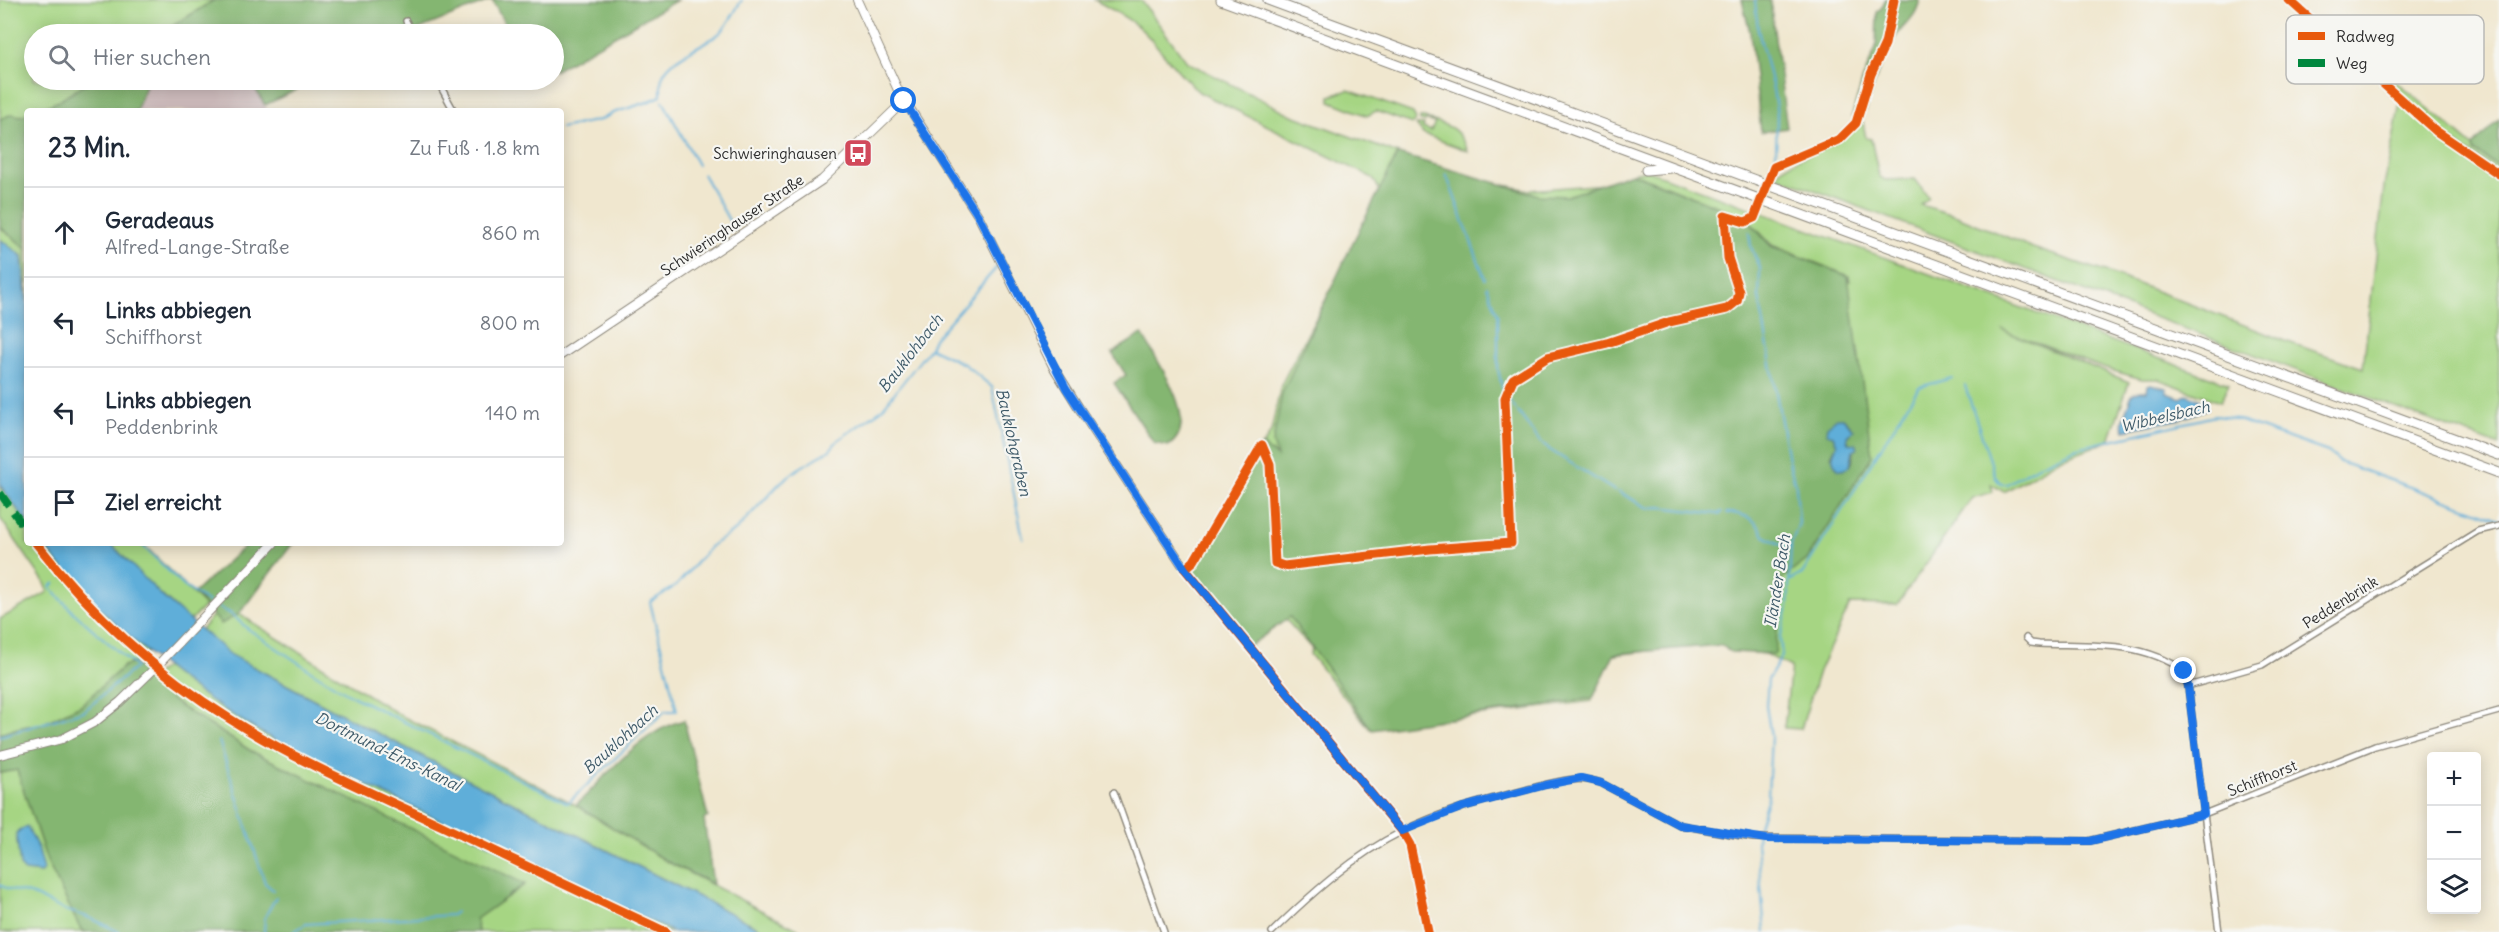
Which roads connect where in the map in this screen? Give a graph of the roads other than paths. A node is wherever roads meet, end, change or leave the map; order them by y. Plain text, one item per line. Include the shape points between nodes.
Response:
1 (857, 0) edge
2 (1221, 0) edge
3 (1268, 0) edge
4 (406, 21) dead end
5 (408, 24) edge
6 (442, 90) edge
7 (904, 101) junction
8 (452, 108) edge
9 (1676, 168) junction
10 (1646, 170) dead end
11 (564, 353) edge
12 (2499, 455) edge
13 (2499, 472) edge
14 (2499, 526) edge
15 (271, 546) edge
16 (2026, 638) dead end
17 (2188, 686) junction
18 (2499, 711) edge
19 (0, 755) edge
20 (1114, 792) dead end
21 (2204, 814) junction
22 (1402, 831) junction
23 (1164, 932) edge
24 (1272, 932) edge
25 (1428, 932) edge
26 (2219, 932) edge

1 - 7 street
2 - 9 highway
3 - 12 highway
4 - 5 street
6 - 8 street
7 - 11 street, Schwieringhauser Straße via 822,180
7 - 22 street via 979,217 1066,388 1185,569
9 - 10 highway
9 - 13 highway
14 - 17 street, Peddenbrink via 2478,531 2262,665
15 - 19 street via 155,668 95,722 62,739
16 - 17 street via 2039,644 2137,649 2176,665 2184,671
17 - 21 street
18 - 21 street, Schiffhorst via 2374,746
20 - 23 street
21 - 22 street, Schiffhorst via 2090,841 1762,839 1680,825 1601,783 1581,778 1473,804
21 - 26 street
22 - 24 street, Schiffhorst via 1340,872
22 - 25 street via 1410,844

